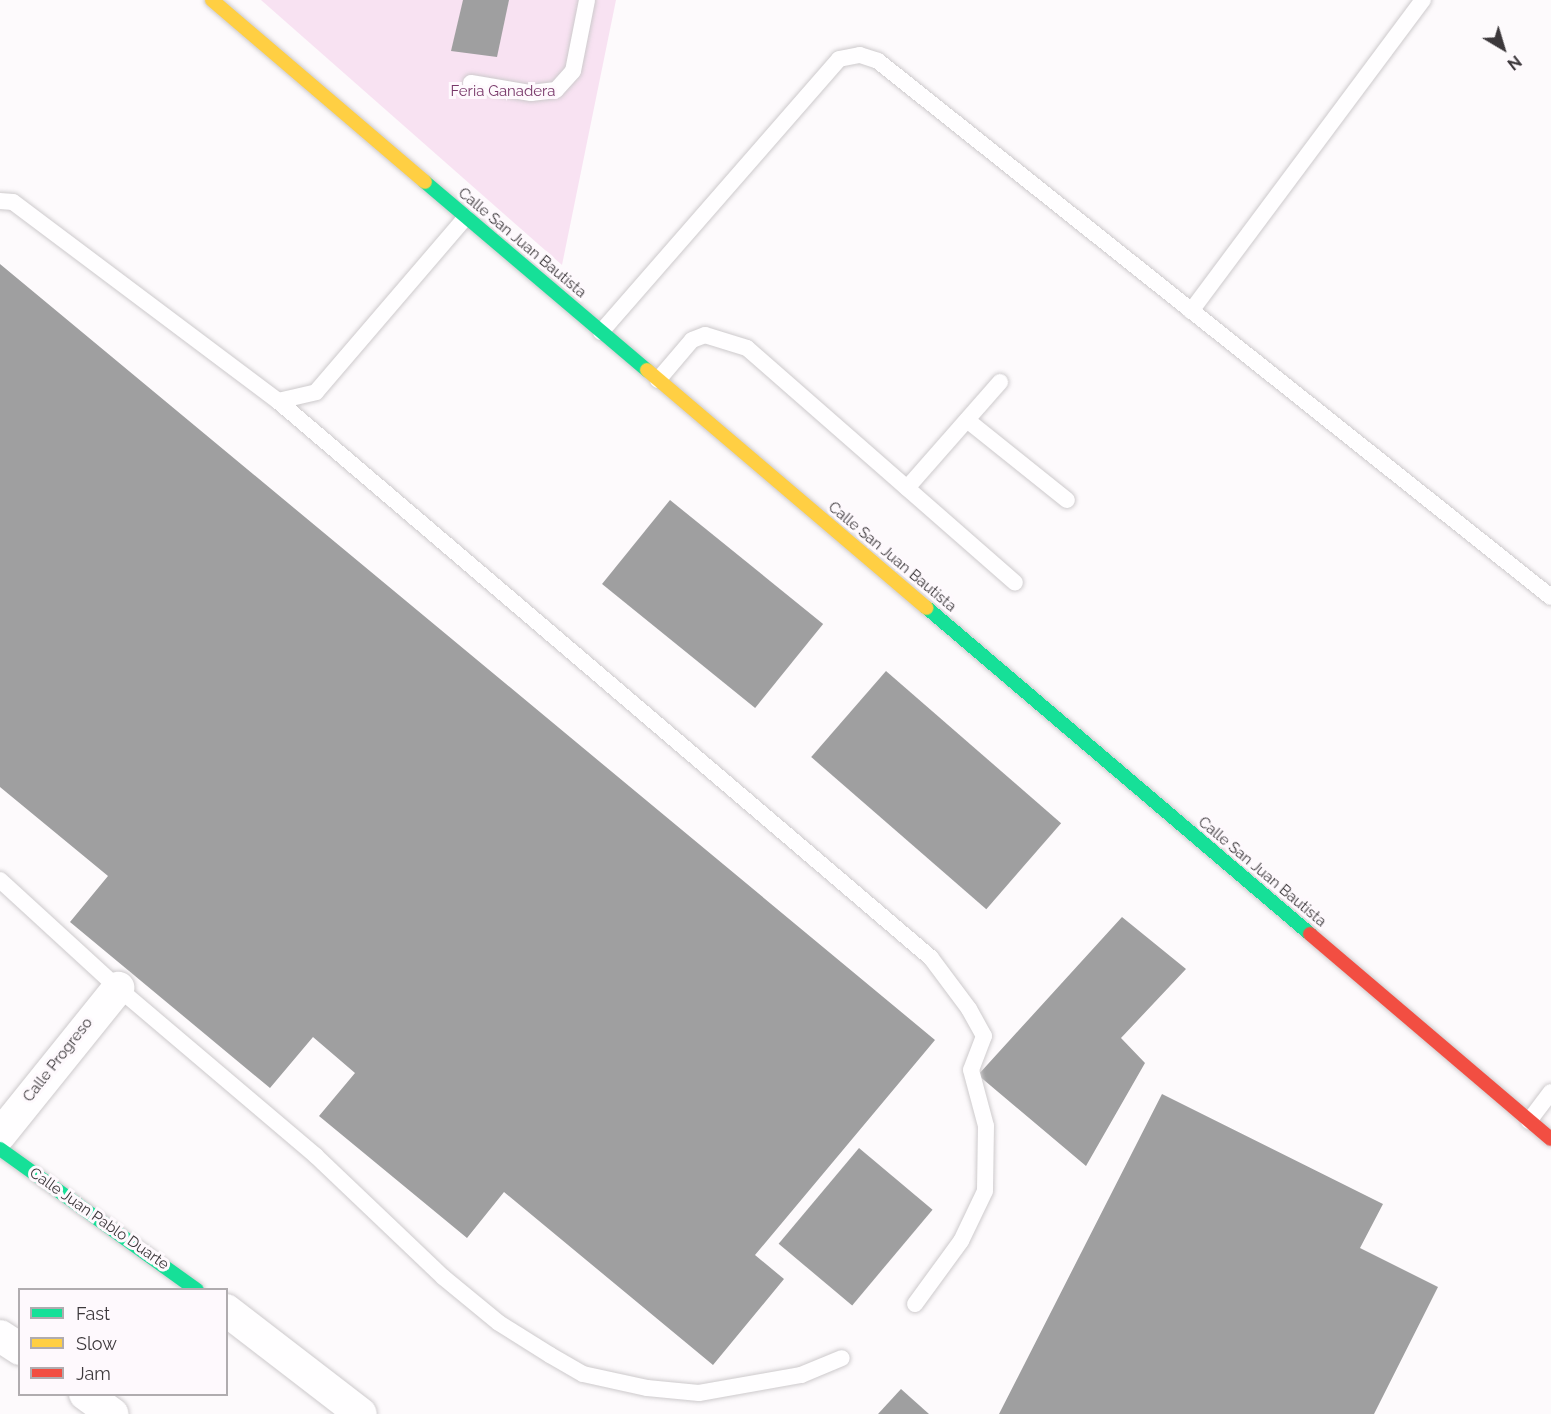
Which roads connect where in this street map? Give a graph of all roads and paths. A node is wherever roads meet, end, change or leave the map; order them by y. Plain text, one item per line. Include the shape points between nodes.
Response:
1 (212, 0) edge
2 (587, 0) edge
3 (1423, 0) edge
4 (471, 83) dead end
5 (0, 201) edge
6 (466, 217) junction
7 (1191, 311) junction
8 (601, 332) junction
9 (658, 380) junction
10 (1000, 382) dead end
11 (278, 401) junction
12 (966, 420) junction
13 (907, 488) junction
14 (1067, 500) dead end
15 (1015, 583) dead end
16 (1551, 597) edge
17 (0, 880) edge
18 (118, 988) junction
19 (1551, 1092) edge
20 (1529, 1121) junction
21 (0, 1136) edge
22 (1551, 1139) edge
23 (0, 1149) edge
24 (194, 1288) edge
25 (915, 1304) dead end
26 (228, 1312) edge
27 (0, 1336) edge
28 (18, 1348) edge
29 (842, 1358) dead end
30 (86, 1396) edge
31 (113, 1414) edge
32 (361, 1414) edge

1 - 6 street, Calle San Juan Bautista
2 - 4 lane via 573,71 556,90 531,93
3 - 7 lane
5 - 11 lane via 13,202
6 - 8 street, Calle San Juan Bautista
6 - 11 lane via 316,392
7 - 8 lane via 878,61 860,55 839,59
7 - 16 lane
8 - 9 street, Calle San Juan Bautista
9 - 13 lane via 692,340 705,335 747,348
9 - 20 street, Calle San Juan Bautista
10 - 12 lane
11 - 25 lane via 931,958 969,1009 984,1036 971,1070 986,1126 985,1191 961,1241
12 - 13 lane
12 - 14 lane
13 - 15 lane
17 - 18 lane
18 - 21 street, Calle Progreso
18 - 29 lane via 316,1156 443,1277 499,1323 583,1374 647,1388 699,1393 801,1375
19 - 20 lane
20 - 22 street, Calle San Juan Bautista
23 - 24 street, Calle Juan Pablo Duarte
26 - 32 street
27 - 28 street
30 - 31 street

